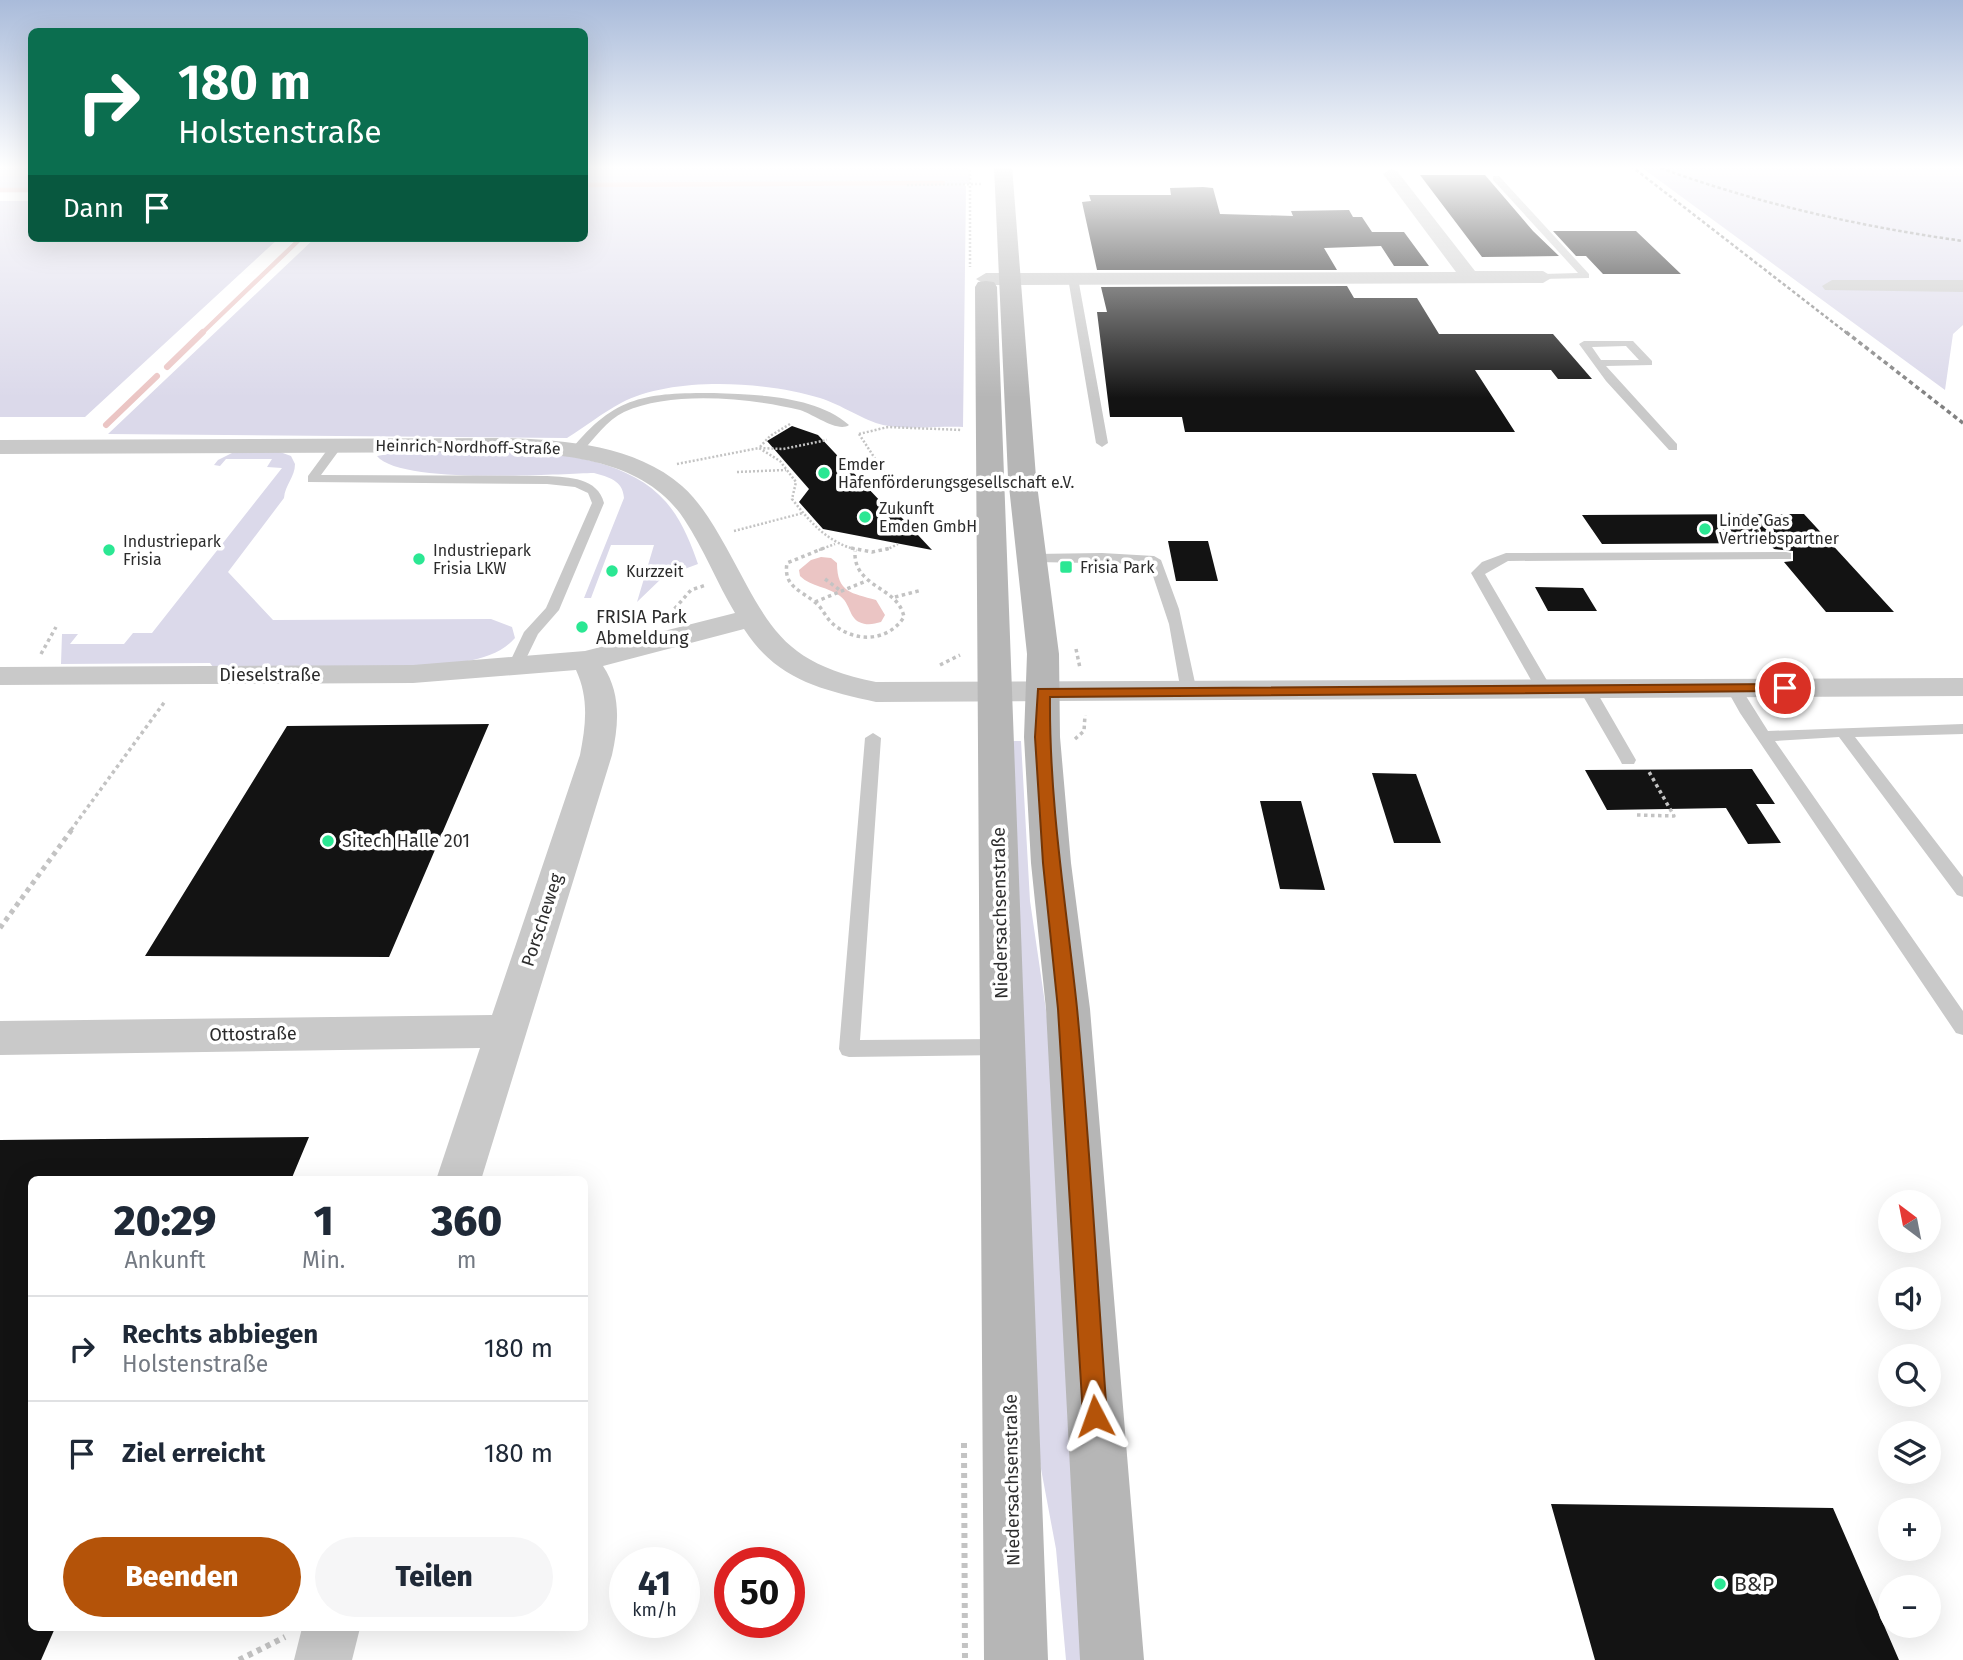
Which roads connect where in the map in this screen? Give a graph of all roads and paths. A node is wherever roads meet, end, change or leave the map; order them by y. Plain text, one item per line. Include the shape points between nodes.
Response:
1 (982, 243) edge
2 (993, 243) edge
3 (1444, 243) edge
4 (1556, 243) edge
5 (988, 272) junction
6 (1469, 276) junction
7 (1543, 276) joint
8 (1073, 278) junction
9 (1832, 286) dead end
10 (1963, 286) edge
11 (1598, 363) junction
12 (813, 410) junction
13 (770, 428) dead end
14 (779, 430) junction
15 (970, 430) dead end
16 (845, 431) joint
17 (860, 434) junction
18 (834, 439) dead end
19 (1102, 443) dead end
20 (337, 445) junction
21 (0, 447) edge
22 (1673, 447) dead end
23 (760, 448) junction
24 (577, 450) junction
25 (674, 464) dead end
26 (786, 470) junction
27 (737, 472) dead end
28 (881, 489) dead end
29 (803, 513) junction
30 (730, 532) dead end
31 (835, 544) junction
32 (898, 544) dead end
33 (855, 551) junction
34 (1786, 556) dead end
35 (1034, 558) junction
36 (825, 579) dead end
37 (730, 580) junction
38 (866, 581) junction
39 (922, 590) dead end
40 (842, 591) junction
41 (895, 597) junction
42 (815, 603) junction
43 (748, 614) junction
44 (56, 627) dead end
45 (640, 634) junction
46 (45, 646) dead end
47 (527, 657) junction
48 (585, 660) junction
49 (0, 676) edge
50 (184, 676) junction
51 (1963, 687) edge
52 (1734, 688) junction
53 (1544, 689) junction
54 (1587, 689) junction
55 (1043, 692) junction
56 (1189, 692) junction
57 (997, 693) junction
58 (1963, 729) edge
59 (1843, 732) junction
60 (1763, 736) junction
61 (873, 738) dead end
62 (1628, 760) joint
63 (1637, 816) dead end
64 (1963, 890) edge
65 (0, 928) edge
66 (1963, 1027) edge
67 (505, 1031) junction
68 (0, 1038) edge
69 (1002, 1047) junction
70 (459, 1176) edge
71 (330, 1631) edge
72 (323, 1660) edge
73 (1016, 1660) edge
74 (1112, 1660) edge

1 - 5 path
2 - 5 main road, Niedersachsenstraße
3 - 6 street
4 - 7 lane via 1586,276
5 - 8 street
5 - 35 main road, Niedersachsenstraße
5 - 57 main road, Niedersachsenstraße
6 - 7 street
6 - 8 street
8 - 19 lane
9 - 10 street
11 - 11 lane via 1584,344 1629,343 1648,363
11 - 22 lane
12 - 14 path
12 - 16 lane
12 - 24 lane via 721,397 637,404 611,415
13 - 14 path
14 - 23 path
15 - 17 path via 888,428
16 - 17 path
17 - 28 path via 887,477
18 - 23 path via 783,449
20 - 21 street, Heinrich-Nordhoff-Straße
20 - 24 street, Heinrich-Nordhoff-Straße via 525,445
20 - 47 lane via 312,479 547,480 580,484 594,491 598,503 573,566 552,610 531,632
23 - 25 path
23 - 26 path
24 - 37 street, Heinrich-Nordhoff-Straße via 631,466 669,488 697,519
26 - 27 path
26 - 29 path via 796,482 792,499
29 - 30 path
29 - 31 path
31 - 33 path
31 - 42 path via 796,558 784,572 789,583
32 - 33 path via 878,552
33 - 38 path via 854,562
34 - 53 lane via 1506,557 1487,565 1478,573
35 - 55 main road, Niedersachsenstraße
35 - 56 lane via 1154,560 1178,624
36 - 40 path
37 - 43 street, Heinrich-Nordhoff-Straße
37 - 45 path via 691,590 669,614
38 - 40 path
38 - 41 path
39 - 41 path
40 - 42 path
41 - 42 path via 901,606 898,628 871,637 842,630
43 - 45 street, Dieselstraße
43 - 48 street, Dieselstraße
43 - 57 street, Heinrich-Nordhoff-Straße via 788,662 832,682 889,693
44 - 46 path
45 - 47 street, Dieselstraße
47 - 48 street, Dieselstraße
47 - 50 street, Dieselstraße via 413,674
48 - 67 street, Porscheweg via 602,700 601,733
49 - 50 street, Dieselstraße
50 - 65 path
51 - 52 street, Heinrich-Nordhoff-Straße
52 - 54 street, Heinrich-Nordhoff-Straße
52 - 60 lane
53 - 54 street, Heinrich-Nordhoff-Straße
53 - 56 street, Heinrich-Nordhoff-Straße
54 - 62 lane
55 - 56 street, Heinrich-Nordhoff-Straße
55 - 57 street, Heinrich-Nordhoff-Straße
55 - 74 main road, Niedersachsenstraße via 1042,737 1068,1009
57 - 69 main road, Niedersachsenstraße
58 - 59 lane
59 - 60 lane
59 - 64 lane
60 - 66 lane
61 - 69 lane via 849,1049
62 - 63 path via 1643,760 1674,816
67 - 68 street, Ottostraße
67 - 70 street, Porscheweg
69 - 73 main road, Niedersachsenstraße
71 - 72 street

